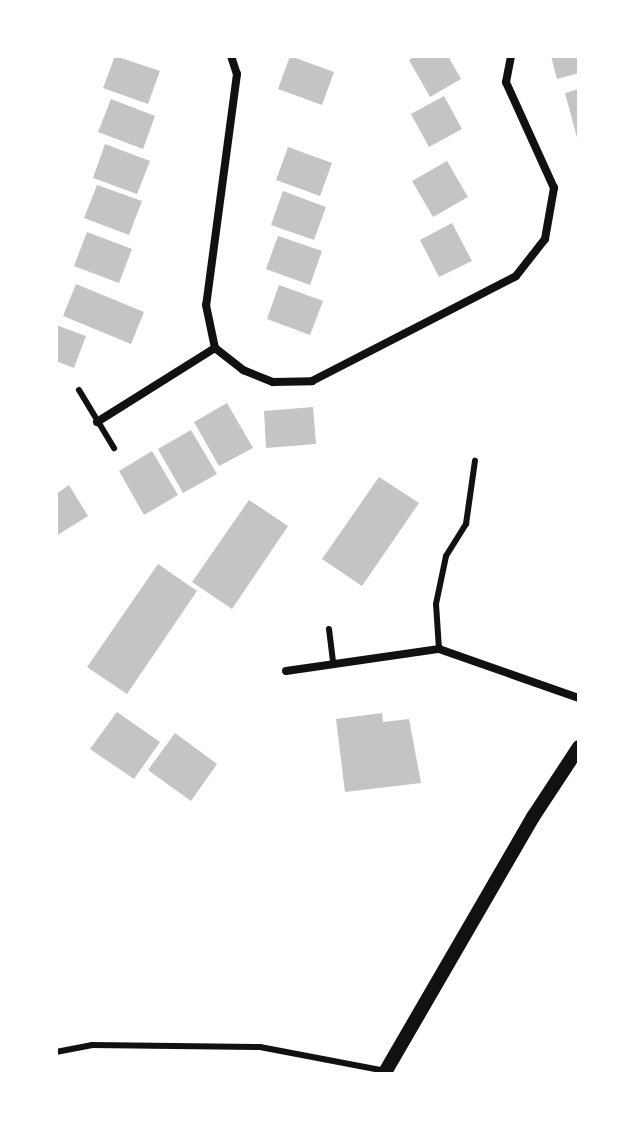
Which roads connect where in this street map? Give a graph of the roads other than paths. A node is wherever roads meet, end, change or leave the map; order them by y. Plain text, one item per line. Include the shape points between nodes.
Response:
1 (231, 56) edge
2 (511, 56) edge
3 (215, 348) junction
4 (79, 390) dead end
5 (97, 422) junction
6 (114, 448) dead end
7 (475, 461) dead end
8 (329, 629) dead end
9 (439, 649) junction
10 (333, 664) junction
11 (286, 671) dead end
12 (579, 698) edge
13 (579, 747) edge
14 (56, 1052) edge
15 (385, 1072) edge

1 - 3 street via 237,74 206,305
2 - 3 street via 506,82 554,188 545,239 516,276 312,381 273,382 243,370
3 - 5 street
4 - 5 lane
5 - 6 lane
7 - 9 lane via 466,524 446,556 436,604
8 - 10 lane
9 - 10 street
9 - 12 street
10 - 11 street
13 - 15 street
14 - 15 lane via 92,1045 260,1047

